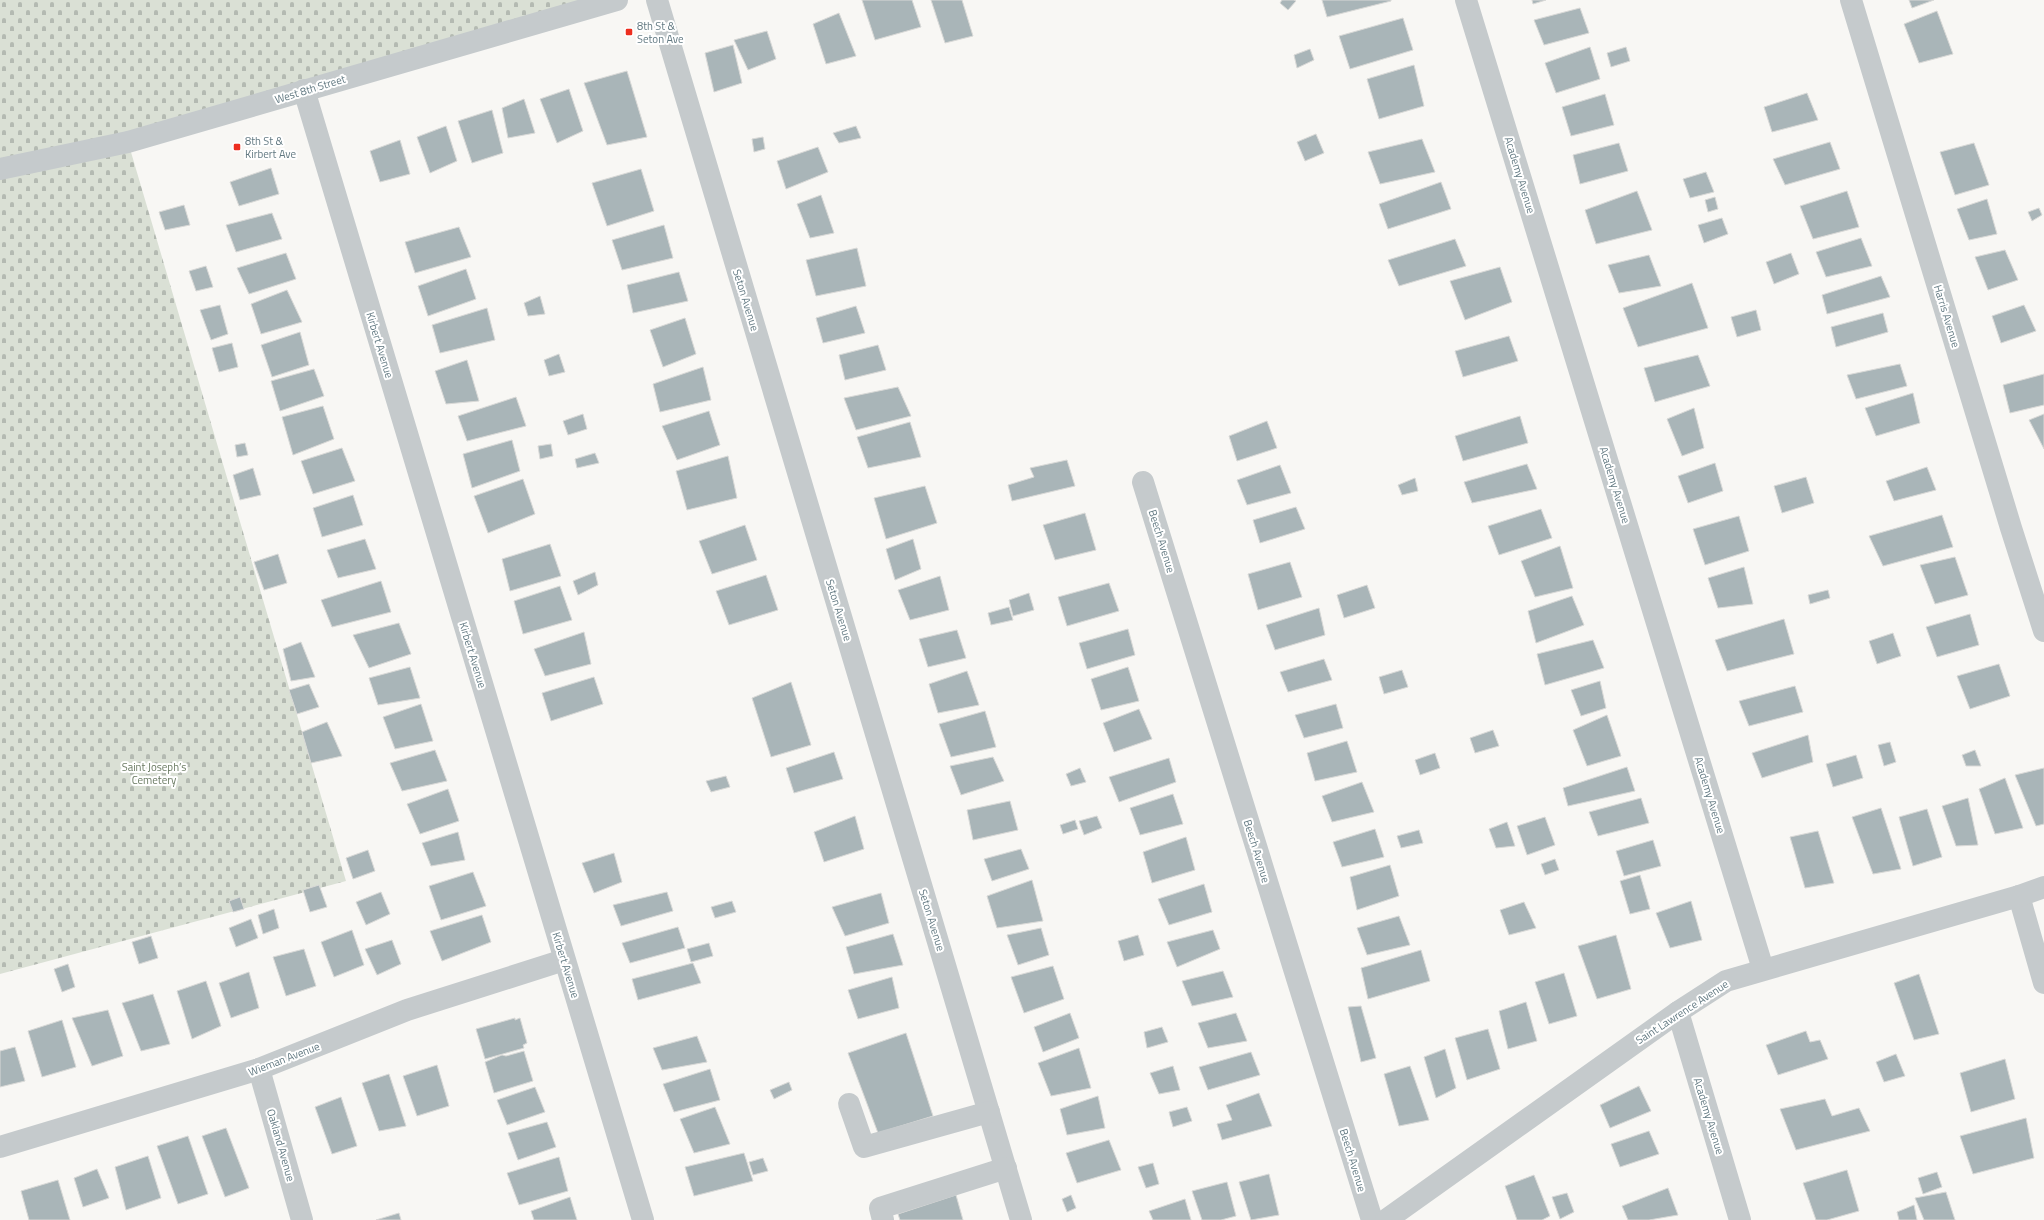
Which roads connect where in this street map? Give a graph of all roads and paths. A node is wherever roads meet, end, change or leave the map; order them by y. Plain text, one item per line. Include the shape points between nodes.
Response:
1 (618, 0) edge
2 (657, 0) edge
3 (1466, 0) edge
4 (1851, 0) edge
5 (304, 90) junction
6 (0, 169) edge
7 (1143, 482) dead end
8 (2044, 631) edge
9 (2044, 887) edge
10 (2019, 896) junction
11 (564, 960) junction
12 (1763, 970) junction
13 (2044, 983) edge
14 (1678, 1012) junction
15 (259, 1069) junction
16 (849, 1104) dead end
17 (989, 1112) junction
18 (0, 1147) edge
19 (1006, 1168) junction
20 (302, 1220) edge
21 (643, 1220) edge
22 (883, 1220) edge
23 (1021, 1220) edge
24 (1372, 1220) edge
25 (1386, 1220) edge
26 (1740, 1220) edge

1 - 5 street, West 8th Street
2 - 17 street, Seton Avenue
3 - 12 street, Academy Avenue
4 - 8 street, Harris Avenue
5 - 6 street, West 8th Street via 128,142
5 - 11 street, Kirbert Avenue
7 - 24 street, Beech Avenue
9 - 10 street, Saint Lawrence Avenue
10 - 12 street, Saint Lawrence Avenue
10 - 13 street
11 - 15 street, Wieman Avenue via 415,1008
11 - 21 street, Kirbert Avenue
12 - 14 street, Saint Lawrence Avenue via 1726,981
14 - 25 street, Saint Lawrence Avenue
14 - 26 street, Academy Avenue
15 - 18 street, Wieman Avenue
15 - 20 street, Oakland Avenue
16 - 17 street via 864,1147
17 - 19 street, Seton Avenue
19 - 22 street via 880,1208
19 - 23 street, Seton Avenue

